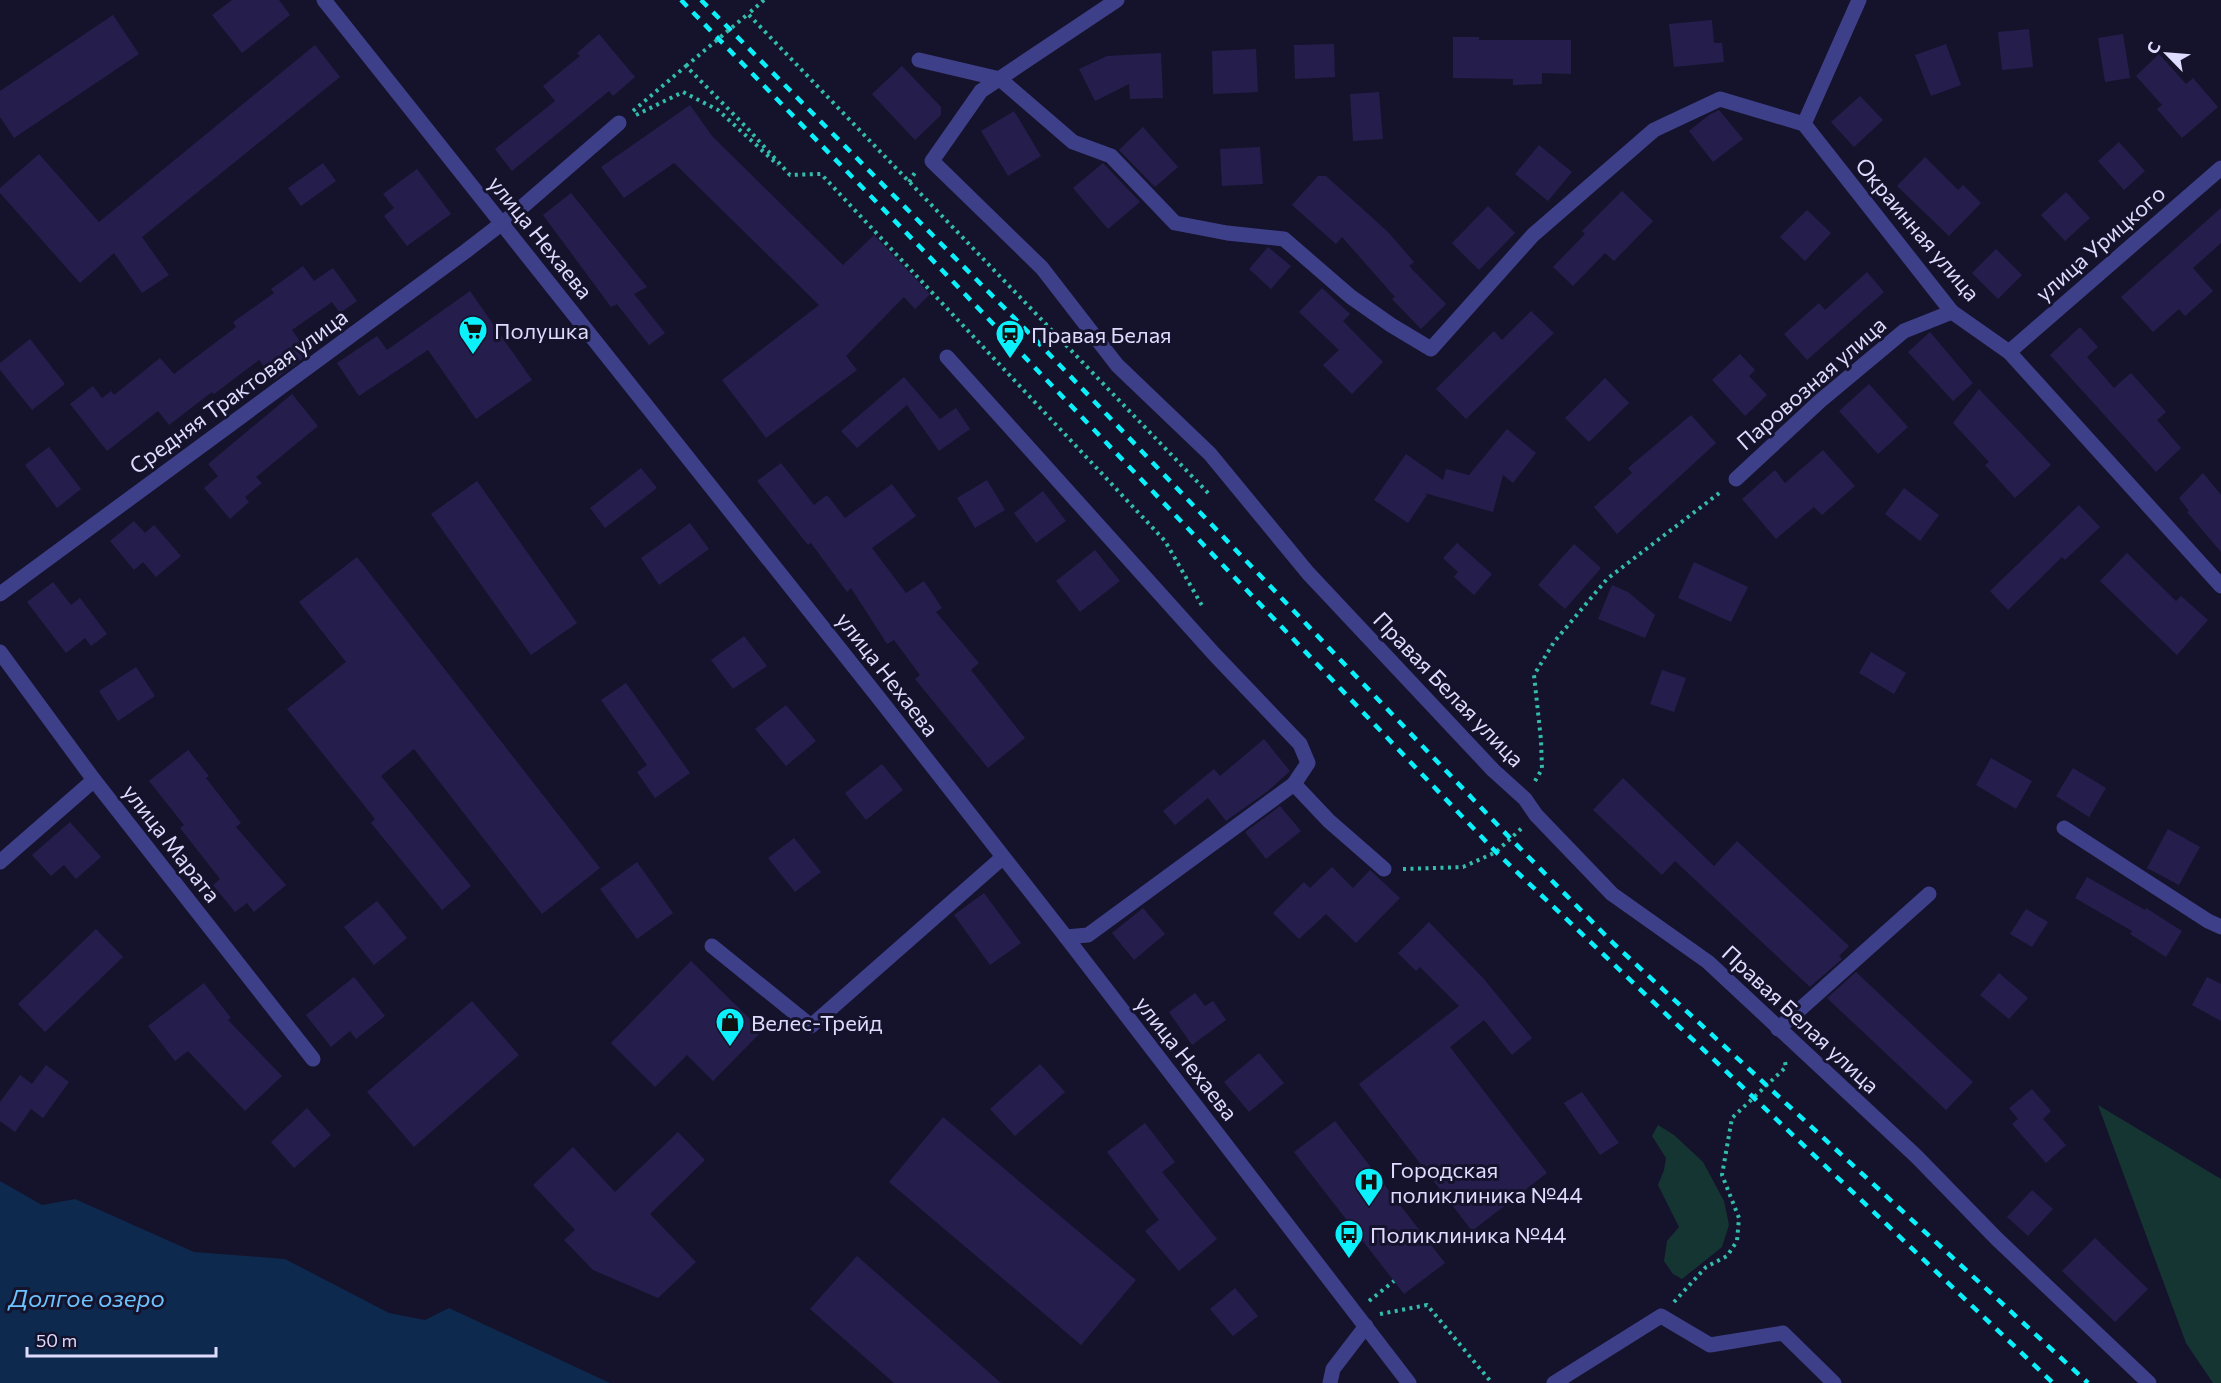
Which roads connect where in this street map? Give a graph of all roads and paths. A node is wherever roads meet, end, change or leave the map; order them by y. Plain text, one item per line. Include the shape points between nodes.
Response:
1 (324, 0) edge
2 (764, 0) edge
3 (1117, 0) edge
4 (1859, 0) edge
5 (748, 14) junction
6 (919, 60) dead end
7 (686, 66) junction
8 (999, 79) junction
9 (619, 123) junction
10 (1804, 124) junction
11 (2221, 168) edge
12 (790, 175) junction
13 (501, 223) junction
14 (1952, 312) junction
15 (2009, 352) junction
16 (947, 357) dead end
17 (1736, 479) joint
18 (1210, 495) dead end
19 (1165, 541) dead end
20 (2219, 580) edge
21 (0, 594) edge
22 (0, 652) edge
23 (94, 780) junction
24 (1294, 784) junction
25 (1525, 799) junction
26 (1536, 815) junction
27 (2064, 828) dead end
28 (1002, 858) junction
29 (0, 862) edge
30 (1384, 869) joint
31 (1929, 894) dead end
32 (2221, 927) edge
33 (1066, 937) junction
34 (712, 946) dead end
35 (1778, 1029) junction
36 (313, 1059) dead end
37 (1786, 1067) dead end
38 (1394, 1281) dead end
39 (1363, 1306) dead end
40 (1661, 1316) junction
41 (1368, 1321) junction
42 (1330, 1383) edge
43 (1409, 1383) edge
44 (1492, 1383) edge
45 (1554, 1383) edge
46 (1834, 1383) edge
47 (2149, 1383) edge

1 - 13 street, улица Нехаева
2 - 5 path
3 - 8 street, Правая Белая улица
4 - 10 street
5 - 7 path, bridge
5 - 18 path
6 - 8 street
7 - 9 path
7 - 12 path
8 - 10 street via 1073,142 1111,156 1175,223 1284,239 1351,297 1431,349 1533,235 1654,130 1720,99
8 - 25 street, Правая Белая улица via 981,91 932,161 1042,268 1117,365 1210,454 1316,581 1493,770
9 - 12 path via 683,92 718,110
9 - 13 street, Средняя Трактовая улица
10 - 14 street, Окраинная улица
11 - 15 street, улица Урицкого
12 - 19 path via 820,174
13 - 21 street, Средняя Трактовая улица
13 - 28 street, улица Нехаева
14 - 15 street, Окраинная улица
14 - 17 street, Паровозная улица via 1904,331 1820,401
15 - 20 street, Окраинная улица
16 - 24 street via 1300,744 1308,763
17 - 25 path via 1607,579 1554,642 1534,675 1542,769
22 - 23 street, улица Марата
23 - 29 street
23 - 36 street, улица Марата
24 - 30 street
24 - 33 street via 1088,935
25 - 26 street, Правая Белая улица
26 - 30 path via 1496,852 1463,867
26 - 35 street, Правая Белая улица via 1612,894 1708,963
27 - 32 street
28 - 33 street, улица Нехаева
28 - 34 street via 811,1026
31 - 35 street
33 - 41 street, улица Нехаева
35 - 47 street, Правая Белая улица via 1916,1156
37 - 40 path via 1732,1118 1722,1175 1739,1218 1737,1241 1727,1256 1707,1267
38 - 39 path
40 - 45 street
40 - 46 street via 1710,1345 1783,1334
41 - 42 street via 1333,1369
41 - 43 street, улица Нехаева
41 - 44 path via 1427,1305

